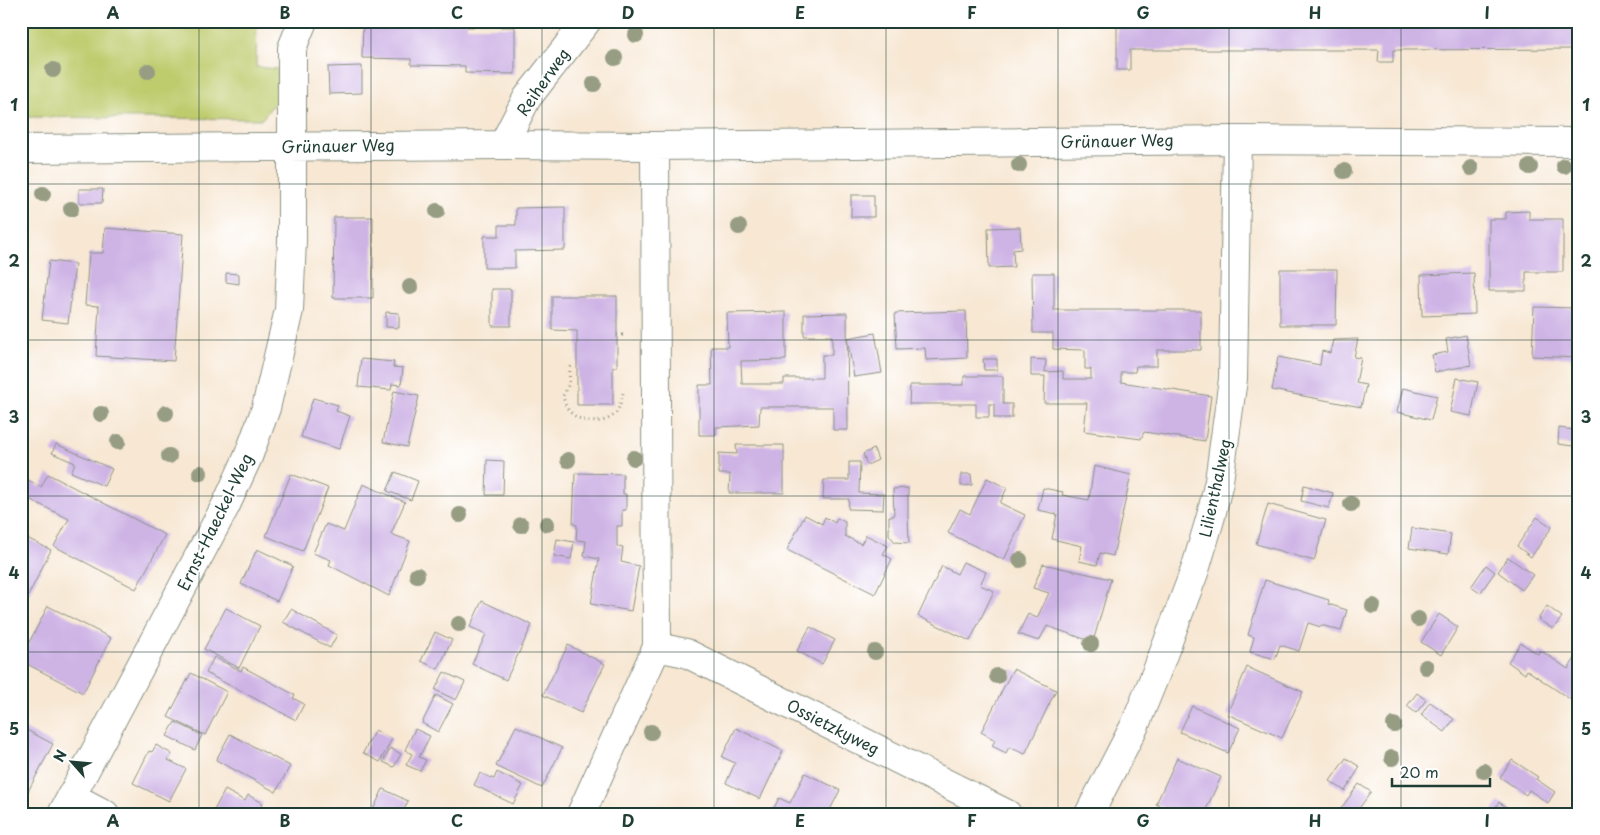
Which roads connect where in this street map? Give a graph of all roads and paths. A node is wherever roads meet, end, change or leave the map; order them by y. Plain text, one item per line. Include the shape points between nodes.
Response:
1 (303, 21) edge
2 (587, 21) edge
3 (1237, 140) junction
4 (1579, 142) edge
5 (503, 145) junction
6 (655, 146) junction
7 (292, 147) junction
8 (21, 149) edge
9 (626, 335) dead end
10 (626, 343) dead end
11 (570, 366) dead end
12 (626, 386) dead end
13 (657, 647) junction
14 (67, 805) edge
15 (105, 814) edge
16 (581, 814) edge
17 (1007, 814) edge
18 (1089, 814) edge

1 - 7 street, Ernst-Haeckel-Weg via 292,48
2 - 5 street, Reiherweg via 527,98
3 - 4 street, Grünauer Weg
3 - 6 street, Grünauer Weg
3 - 18 street, Lilienthalweg via 1233,379 1219,481 1195,570 1158,668 1135,725
5 - 6 street, Grünauer Weg
5 - 7 street, Grünauer Weg
6 - 13 street
7 - 8 street, Grünauer Weg
7 - 14 street, Ernst-Haeckel-Weg via 289,310 266,408 226,505
9 - 10 path
11 - 12 path via 569,384 563,396 568,410 580,418 606,421 617,413
13 - 16 street
13 - 17 street, Ossietzkyweg via 686,653
14 - 15 street

